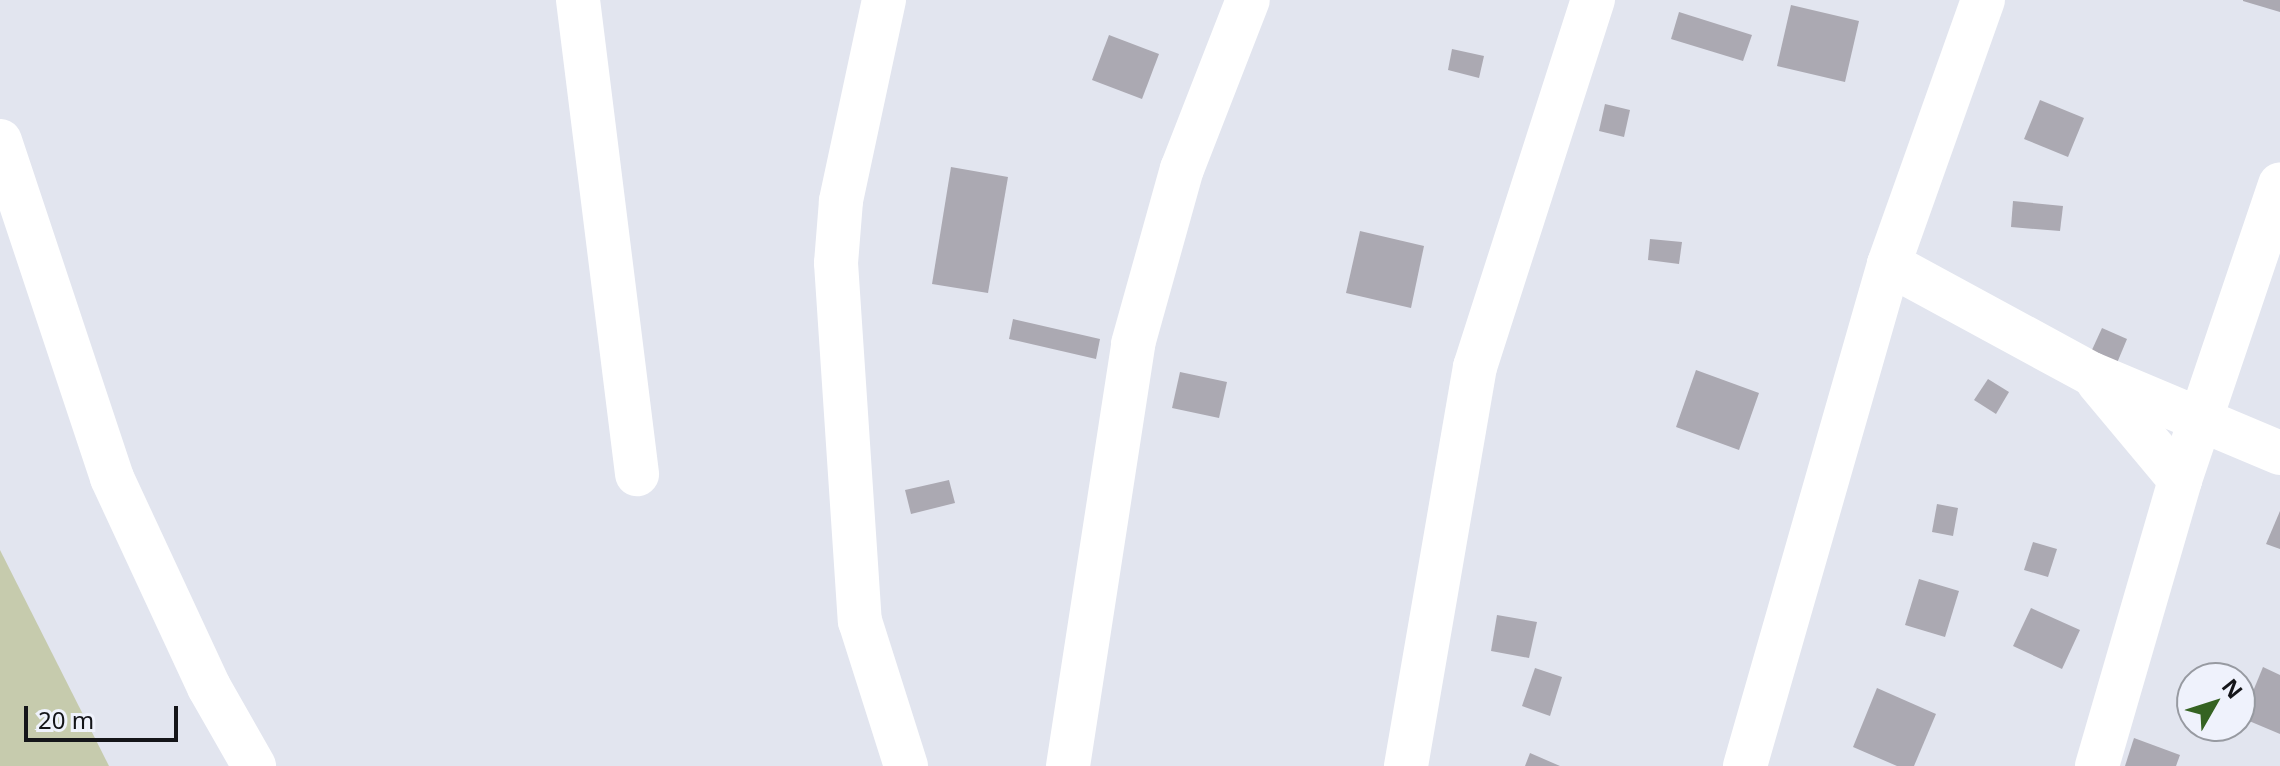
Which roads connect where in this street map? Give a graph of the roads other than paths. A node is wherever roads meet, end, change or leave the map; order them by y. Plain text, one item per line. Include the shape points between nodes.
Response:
1 (578, 0) edge
2 (884, 0) edge
3 (1593, 0) edge
4 (1983, 0) edge
5 (1239, 3) edge
6 (0, 141) edge
7 (2280, 184) edge
8 (1889, 264) junction
9 (2092, 374) junction
10 (2202, 422) junction
11 (2280, 453) edge
12 (637, 474) dead end
13 (2180, 480) junction
14 (254, 766) edge
15 (906, 766) edge
16 (1068, 766) edge
17 (1406, 766) edge
18 (1745, 766) edge
19 (2097, 766) edge

1 - 12 street
2 - 15 street via 841,201 836,263 860,621
3 - 17 street via 1475,367
4 - 8 street
5 - 16 street via 1182,169 1133,344
6 - 14 street via 112,478 209,687
7 - 10 street
8 - 9 street
8 - 18 street
9 - 10 street
9 - 13 street
10 - 11 street
10 - 13 street
13 - 19 street

